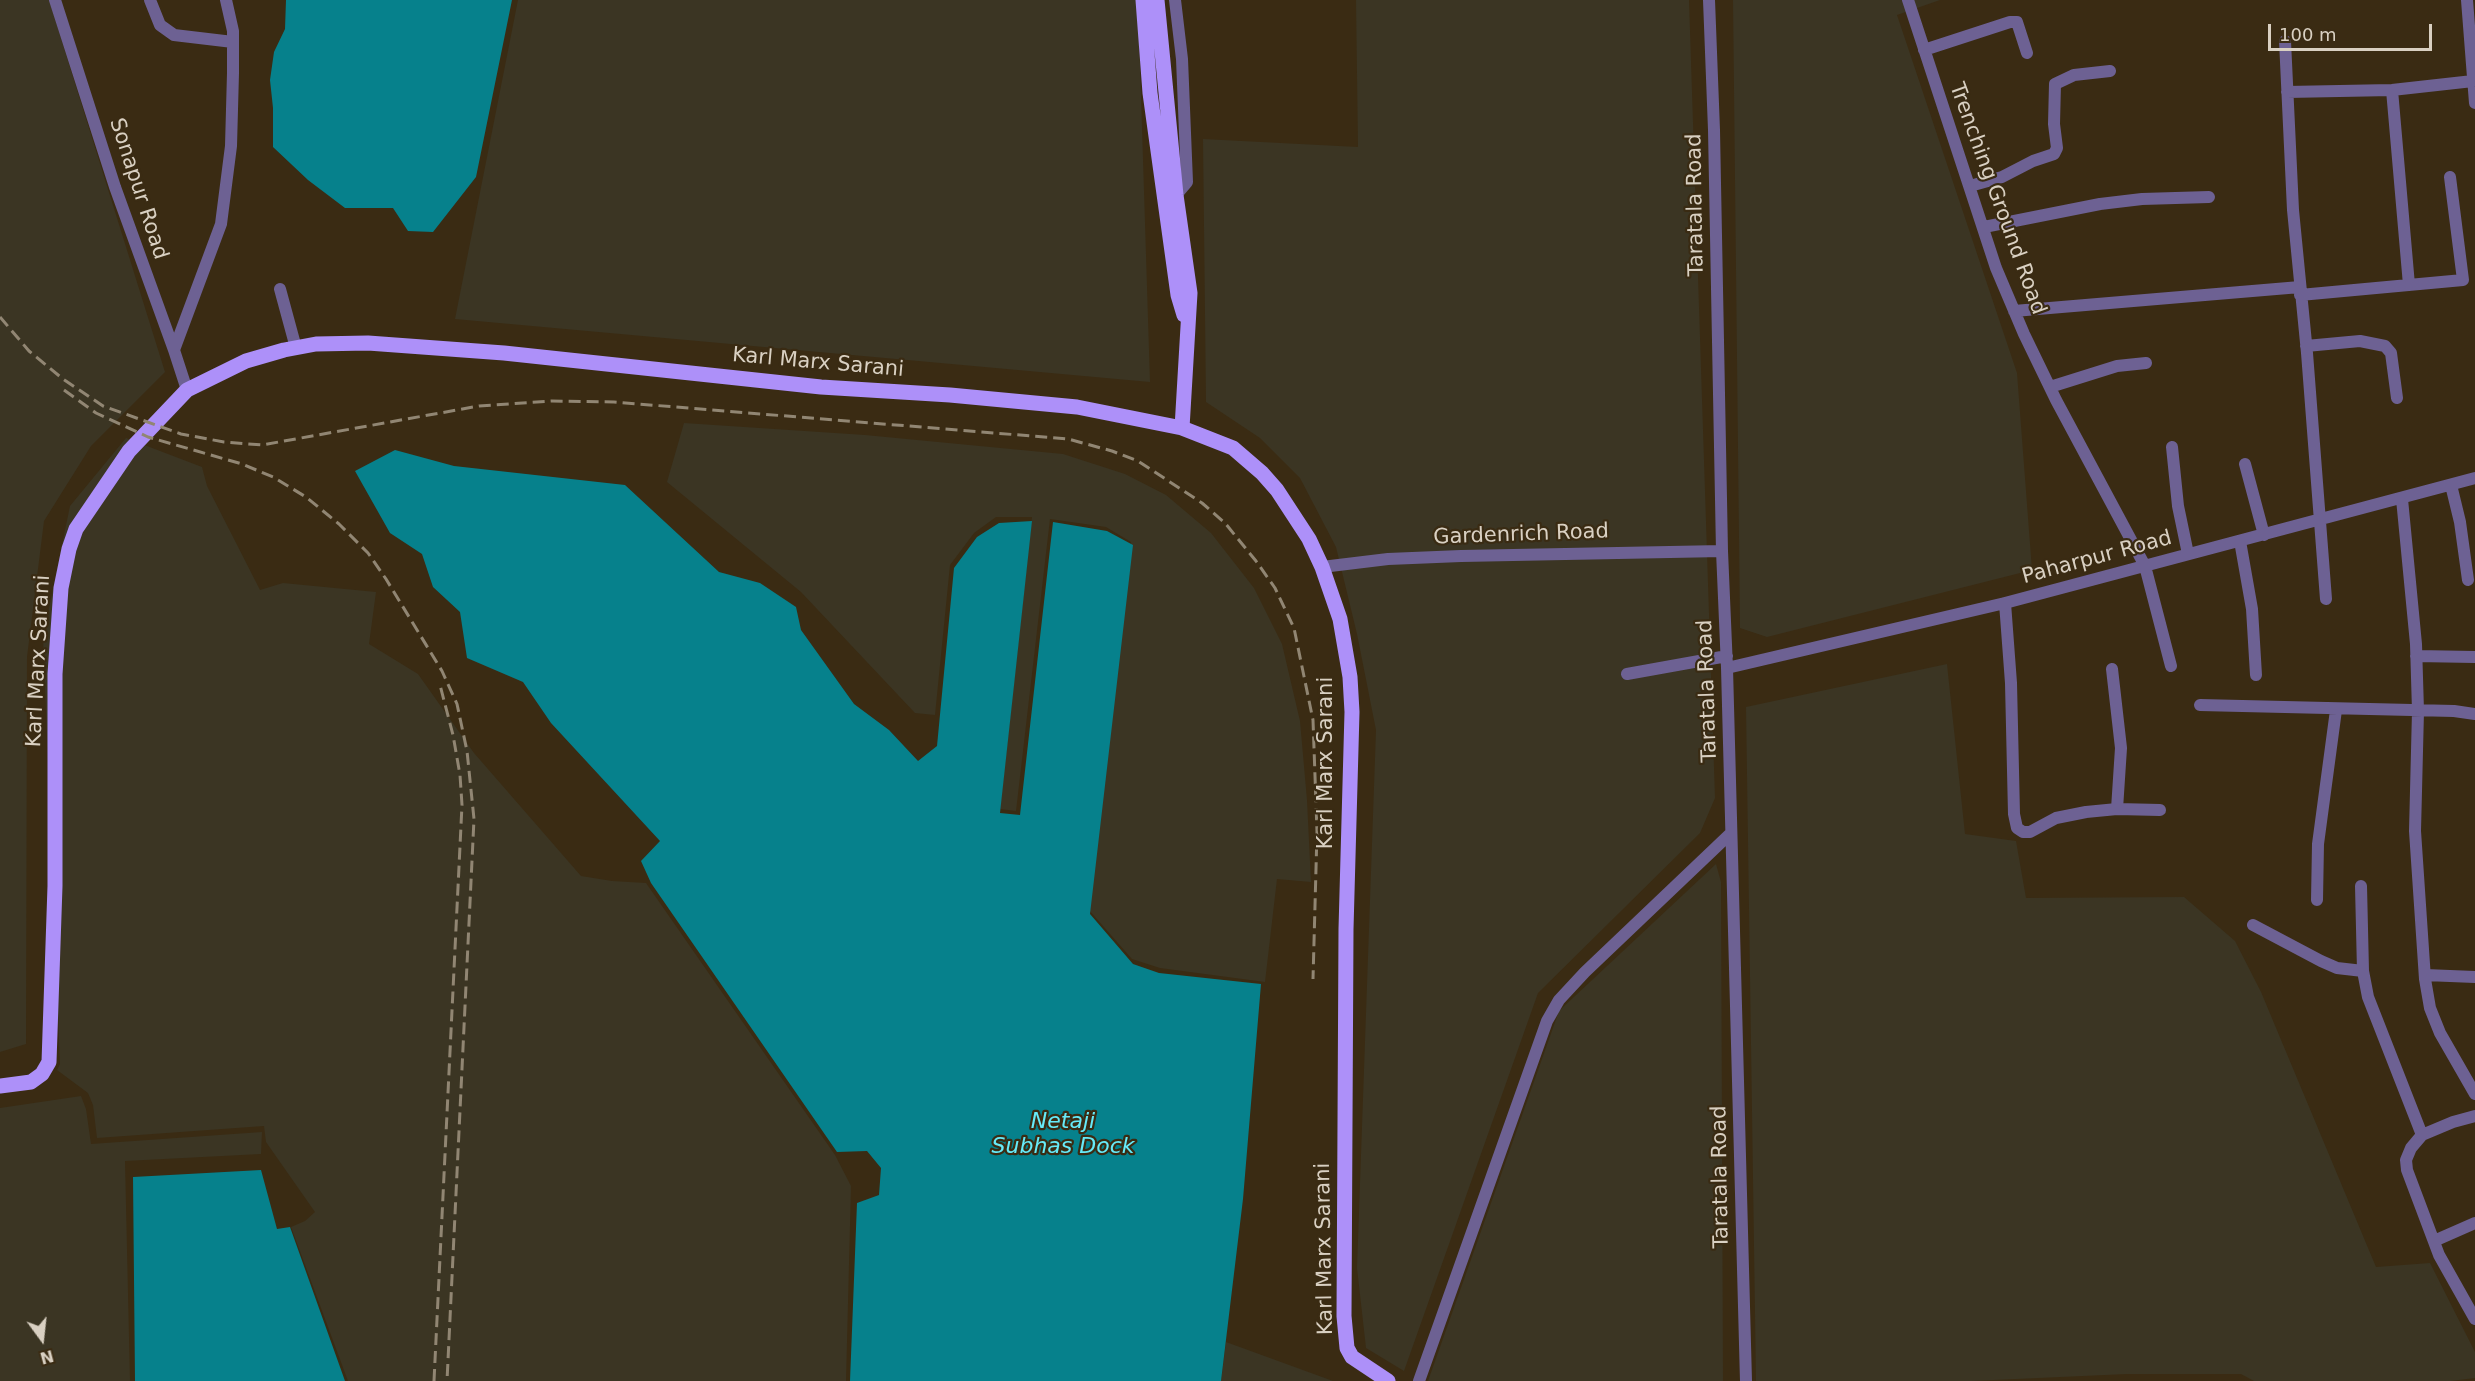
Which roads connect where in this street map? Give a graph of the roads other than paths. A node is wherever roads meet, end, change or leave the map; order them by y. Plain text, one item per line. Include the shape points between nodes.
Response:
1 (55, 0) edge
2 (150, 0) edge
3 (226, 0) edge
4 (1143, 0) edge
5 (1157, 0) edge
6 (1175, 0) edge
7 (1709, 0) edge
8 (1908, 0) edge
9 (2467, 0) edge
10 (2285, 41) dead end
11 (233, 42) junction
12 (1924, 50) junction
13 (2027, 53) dead end
14 (2110, 71) dead end
15 (2473, 81) junction
16 (2392, 90) junction
17 (2287, 92) junction
18 (2475, 103) edge
19 (2450, 177) dead end
20 (1970, 186) junction
21 (1170, 194) junction
22 (2209, 197) dead end
23 (1984, 227) junction
24 (2409, 285) junction
25 (280, 289) dead end
26 (2300, 291) junction
27 (2014, 311) junction
28 (2306, 346) junction
29 (296, 348) junction
30 (174, 350) junction
31 (2146, 363) dead end
32 (2050, 387) junction
33 (187, 390) junction
34 (2397, 398) dead end
35 (1182, 428) junction
36 (2172, 447) dead end
37 (2245, 464) dead end
38 (2475, 478) edge
39 (2451, 485) junction
40 (2402, 499) junction
41 (2319, 521) junction
42 (2264, 535) junction
43 (2240, 541) junction
44 (1722, 551) junction
45 (2188, 554) junction
46 (2145, 566) junction
47 (1322, 567) junction
48 (2468, 580) dead end
49 (2326, 599) dead end
50 (2005, 603) junction
51 (2416, 656) junction
52 (2475, 657) edge
53 (1727, 662) junction
54 (2171, 666) dead end
55 (2112, 669) dead end
56 (1627, 674) dead end
57 (2256, 675) dead end
58 (2200, 705) dead end
59 (2336, 710) junction
60 (2418, 711) junction
61 (2475, 714) edge
62 (2117, 809) junction
63 (2160, 810) dead end
64 (1731, 833) junction
65 (2361, 886) dead end
66 (2317, 900) dead end
67 (2253, 925) dead end
68 (2362, 971) junction
69 (2425, 975) junction
70 (2475, 977) edge
71 (0, 1086) edge
72 (2475, 1094) edge
73 (2475, 1116) edge
74 (2422, 1135) junction
75 (2475, 1223) edge
76 (2434, 1241) junction
77 (2473, 1312) edge
78 (1388, 1381) edge
79 (1419, 1381) edge
80 (1746, 1381) edge

1 - 30 street, Sonapur Road via 115,187
2 - 11 street via 160,25 174,36
3 - 11 street
4 - 21 main road via 1150,93
5 - 21 main road via 1167,92
6 - 21 street via 1182,59 1187,182
7 - 44 street, Taratala Road
8 - 12 street, Trenching Ground Road
9 - 15 street
10 - 17 street
11 - 30 street via 231,146 221,224
12 - 13 street via 2017,22
12 - 20 street, Trenching Ground Road
14 - 20 street via 2074,75 2055,84 2054,154
15 - 16 street
15 - 18 street
16 - 17 street
16 - 24 street
17 - 26 street
19 - 24 street via 2463,280
20 - 23 street, Trenching Ground Road
21 - 35 main road via 1178,294 1187,325
22 - 23 street via 2100,204
23 - 27 street, Trenching Ground Road
24 - 26 street
25 - 29 street
26 - 27 street
26 - 28 street
27 - 32 street, Trenching Ground Road
28 - 34 street via 2360,341 2385,346 2391,352
28 - 41 street
29 - 33 main road, Karl Marx Sarani via 246,360
29 - 35 main road, Karl Marx Sarani via 368,343 504,353 821,387 1077,408
30 - 33 street, Sonapur Road
31 - 32 street via 2117,366
32 - 46 street, Trenching Ground Road
33 - 71 main road, Karl Marx Sarani via 129,451 76,529 69,549 61,588 55,674 56,886 49,1062 31,1082
35 - 47 main road, Karl Marx Sarani via 1233,448 1262,472 1309,539
36 - 45 street
37 - 42 street
38 - 39 street, Paharpur Road
39 - 40 street, Paharpur Road
39 - 48 street
40 - 41 street, Paharpur Road
40 - 51 street
41 - 42 street, Paharpur Road
41 - 49 street
42 - 43 street, Paharpur Road
43 - 45 street, Paharpur Road
43 - 57 street via 2252,609
44 - 47 street, Gardenrich Road via 1461,556
44 - 53 street, Taratala Road
45 - 46 street, Paharpur Road
46 - 50 street, Paharpur Road
46 - 54 street, Trenching Ground Road
47 - 78 main road, Karl Marx Sarani via 1340,618 1352,712 1346,929 1344,1316 1347,1348 1352,1358
50 - 53 street, Paharpur Road
50 - 62 street via 2012,683 2014,824 2023,832 2030,831 2056,818
51 - 52 street
51 - 60 street
53 - 56 street, Paharpur Road
53 - 64 street, Taratala Road
55 - 62 street via 2121,748
58 - 59 street
59 - 60 street
59 - 66 street via 2318,844
60 - 61 street
60 - 69 street via 2415,831
62 - 63 street
64 - 79 street via 1585,972 1559,1000 1547,1021
64 - 80 street, Taratala Road
65 - 68 street
67 - 68 street via 2320,961
68 - 74 street via 2368,997
69 - 70 street
69 - 72 street via 2430,1008 2440,1033
73 - 74 street
74 - 76 street via 2411,1148 2407,1170
75 - 76 street
76 - 77 street

